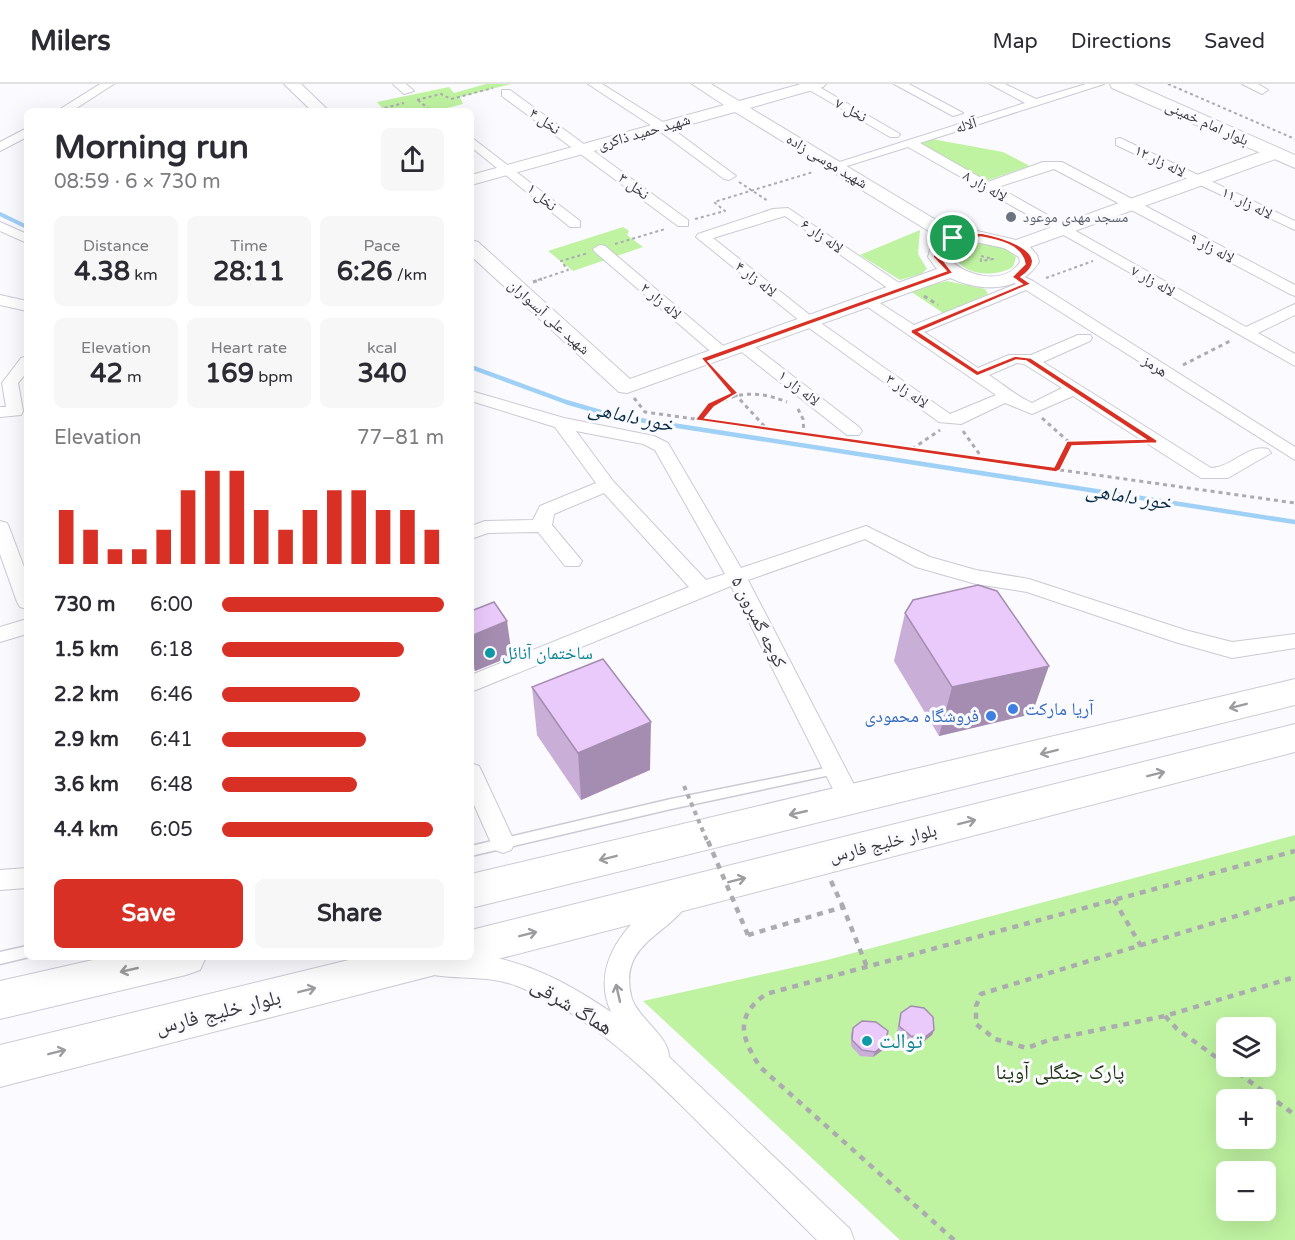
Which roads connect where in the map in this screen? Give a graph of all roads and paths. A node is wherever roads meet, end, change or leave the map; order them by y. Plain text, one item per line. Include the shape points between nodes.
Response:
1 (108, 84) edge
2 (292, 84) edge
3 (594, 84) edge
4 (700, 84) edge
5 (900, 84) edge
6 (996, 84) edge
7 (1098, 84) edge
8 (1119, 84) edge
9 (1143, 84) edge
10 (1168, 84) edge
11 (1248, 84) edge
12 (811, 85) edge
13 (502, 90) joint
14 (1262, 90) dead end
15 (408, 92) edge
16 (1034, 102) junction
17 (737, 106) junction
18 (68, 108) edge
19 (318, 108) edge
20 (379, 108) edge
21 (427, 108) edge
22 (957, 113) dead end
23 (662, 128) junction
24 (24, 134) edge
25 (894, 134) dead end
26 (1295, 139) edge
27 (1120, 142) dead end
28 (474, 143) edge
29 (910, 143) junction
30 (1, 148) edge
31 (24, 149) edge
32 (585, 149) junction
33 (1285, 152) edge
34 (1295, 162) edge
35 (834, 166) junction
36 (509, 170) junction
37 (729, 176) joint
38 (474, 179) edge
39 (1200, 180) junction
40 (986, 187) junction
41 (1128, 206) junction
42 (783, 211) junction
43 (683, 223) dead end
44 (575, 224) dead end
45 (0, 226) edge
46 (1295, 226) edge
47 (1060, 230) junction
48 (22, 236) edge
49 (703, 237) joint
50 (953, 238) junction
51 (0, 245) edge
52 (1016, 246) junction
53 (474, 249) edge
54 (600, 249) dead end
55 (1107, 256) junction
56 (950, 271) junction
57 (1022, 280) junction
58 (904, 288) junction
59 (1295, 291) edge
60 (0, 300) edge
61 (867, 301) junction
62 (24, 305) edge
63 (1295, 309) edge
64 (954, 314) junction
65 (810, 322) junction
66 (913, 332) junction
67 (1246, 333) junction
68 (1084, 338) dead end
69 (744, 346) junction
70 (713, 357) junction
71 (1031, 361) junction
72 (1295, 361) edge
73 (24, 365) edge
74 (977, 374) junction
75 (1168, 374) junction
76 (627, 387) junction
77 (1074, 389) junction
78 (734, 393) junction
79 (1004, 394) junction
80 (474, 397) edge
81 (1032, 409) junction
82 (14, 410) edge
83 (699, 420) junction
84 (955, 420) junction
85 (0, 421) edge
86 (561, 423) junction
87 (767, 429) junction
88 (804, 434) junction
89 (853, 438) junction
90 (1154, 442) junction
91 (1070, 443) junction
92 (912, 449) junction
93 (1262, 453) dead end
94 (1295, 455) edge
95 (984, 460) junction
96 (1056, 470) junction
97 (607, 485) junction
98 (1295, 503) edge
99 (0, 526) edge
100 (476, 526) edge
101 (543, 526) junction
102 (572, 561) dead end
103 (737, 578) junction
104 (702, 589) junction
105 (24, 594) edge
106 (24, 627) edge
107 (0, 635) edge
108 (1295, 641) edge
109 (474, 683) edge
110 (1295, 692) edge
111 (1295, 738) edge
112 (474, 779) edge
113 (843, 785) junction
114 (684, 786) dead end
115 (503, 843) junction
116 (474, 850) edge
117 (1295, 851) edge
118 (24, 878) edge
119 (0, 880) edge
120 (474, 890) edge
121 (684, 894) junction
122 (1295, 898) edge
123 (1114, 900) junction
124 (1141, 946) junction
125 (474, 950) edge
126 (24, 953) edge
127 (0, 958) edge
128 (173, 960) edge
129 (438, 960) edge
130 (454, 960) edge
131 (867, 967) junction
132 (1295, 976) edge
133 (0, 1000) edge
134 (1165, 1016) junction
135 (1216, 1057) edge
136 (0, 1066) edge
137 (672, 1077) junction
138 (1243, 1077) edge
139 (1295, 1115) edge
140 (839, 1240) edge
141 (954, 1240) edge

1 - 18 street
2 - 19 street
3 - 23 street
4 - 17 street, شهید موسی زاده
5 - 22 street
6 - 16 street
7 - 16 street, آلاله
8 - 33 main road, بلوار امام خمینی
9 - 33 main road, بلوار امام خمینی
10 - 26 path
11 - 14 street
12 - 17 street, شهید حمید ذاکری
12 - 25 street, نخل ۷
13 - 15 path via 451,99 441,93
13 - 32 street, نخل ۴
15 - 20 path
15 - 21 path
16 - 29 street, آلاله
17 - 23 street, شهید حمید ذاکری
17 - 35 street, شهید موسی زاده
23 - 32 street, شهید حمید ذاکری
23 - 37 street
24 - 30 street
27 - 39 street, لاله زار ۱۲
28 - 36 street, نخل ۱
29 - 35 street, آلاله
29 - 40 street, لاله زار ۸
30 - 31 street
32 - 36 street, شهید حمید ذاکری
32 - 43 street, نخل ۳
33 - 34 main road, بلوار امام خمینی
33 - 39 street
35 - 50 street, شهید موسی زاده
36 - 38 street, شهید حمید ذاکری
36 - 44 street, نخل ۱
37 - 42 path
39 - 41 street
39 - 46 street, لاله زار ۱۱
40 - 41 street, لاله زار ۹ via 1052,165
40 - 47 street, لاله زار ۸
41 - 47 street
41 - 59 street, لاله زار ۹
42 - 49 street, لاله زار ۶
42 - 58 street, لاله زار ۶
45 - 48 street
47 - 52 street
47 - 55 street, لاله زار ۷
48 - 51 street
49 - 65 street, لاله زار ۴
50 - 52 street via 981,235
50 - 56 street via 937,249 937,257
52 - 57 street via 1027,256 1029,264
53 - 76 street, شهید علی آبسواران
54 - 70 street, لاله زار ۲
55 - 57 path
55 - 67 street, لاله زار ۷
56 - 57 street via 984,281
56 - 58 street
57 - 64 street
57 - 75 street, هرمز
58 - 61 street
58 - 64 path
60 - 62 street
61 - 65 street
61 - 66 street
63 - 67 street
64 - 66 street
65 - 69 street
65 - 84 street, لاله زار ۳ via 945,418
66 - 74 street
67 - 72 street, لاله زار ۷
67 - 75 path
68 - 71 street
69 - 70 street
69 - 89 street, لاله زار ۱
70 - 76 street
70 - 78 path
71 - 74 street via 1015,358
71 - 77 street
73 - 82 street via 10,383
74 - 79 street
75 - 94 street, هرمز
76 - 83 path via 645,412
77 - 81 street
77 - 90 street
78 - 83 path via 711,405
78 - 87 path
78 - 88 path via 761,394 796,406 803,419
79 - 81 street
79 - 84 street
80 - 86 street
81 - 91 path
82 - 85 street
83 - 87 path
84 - 92 path
84 - 95 path
86 - 97 street
86 - 103 street, کوچه گمبرون ۵ via 648,440 662,447
87 - 88 path
88 - 89 path
89 - 92 path
90 - 91 path
90 - 93 street via 1208,474 1222,474
91 - 96 path
92 - 95 path
95 - 96 path
96 - 98 path
97 - 101 street via 547,510
97 - 104 street
99 - 105 street
100 - 101 street
101 - 102 street
103 - 104 street
103 - 108 street via 866,532 922,562 1029,586 1232,650
103 - 113 street, کوچه گمبرون ۵
104 - 109 street
106 - 107 street
110 -> 113 main road
121 -> 111 main road, بلوار خلیج فارس
112 - 115 street
113 - 115 lane
113 -> 120 main road
114 - 131 path, bridge via 748,935 843,907
115 - 116 lane
117 - 123 path
118 - 119 street
125 -> 121 main road, بلوار خلیج فارس
137 -> 121 street, هماگ شرقی via 621,1006 615,979 626,945
122 - 124 path
123 - 124 path
123 - 131 path
124 - 134 path via 981,994 976,1024 995,1039 1027,1048
126 - 127 lane
128 -> 133 main road
136 -> 129 main road, بلوار خلیج فارس
130 - 137 street, هماگ شرقی via 525,977 611,1028
131 - 141 path via 766,994 747,1010 743,1036 760,1067
132 - 134 path
134 - 135 path
137 - 140 street, هماگ شرقی
138 - 139 path

